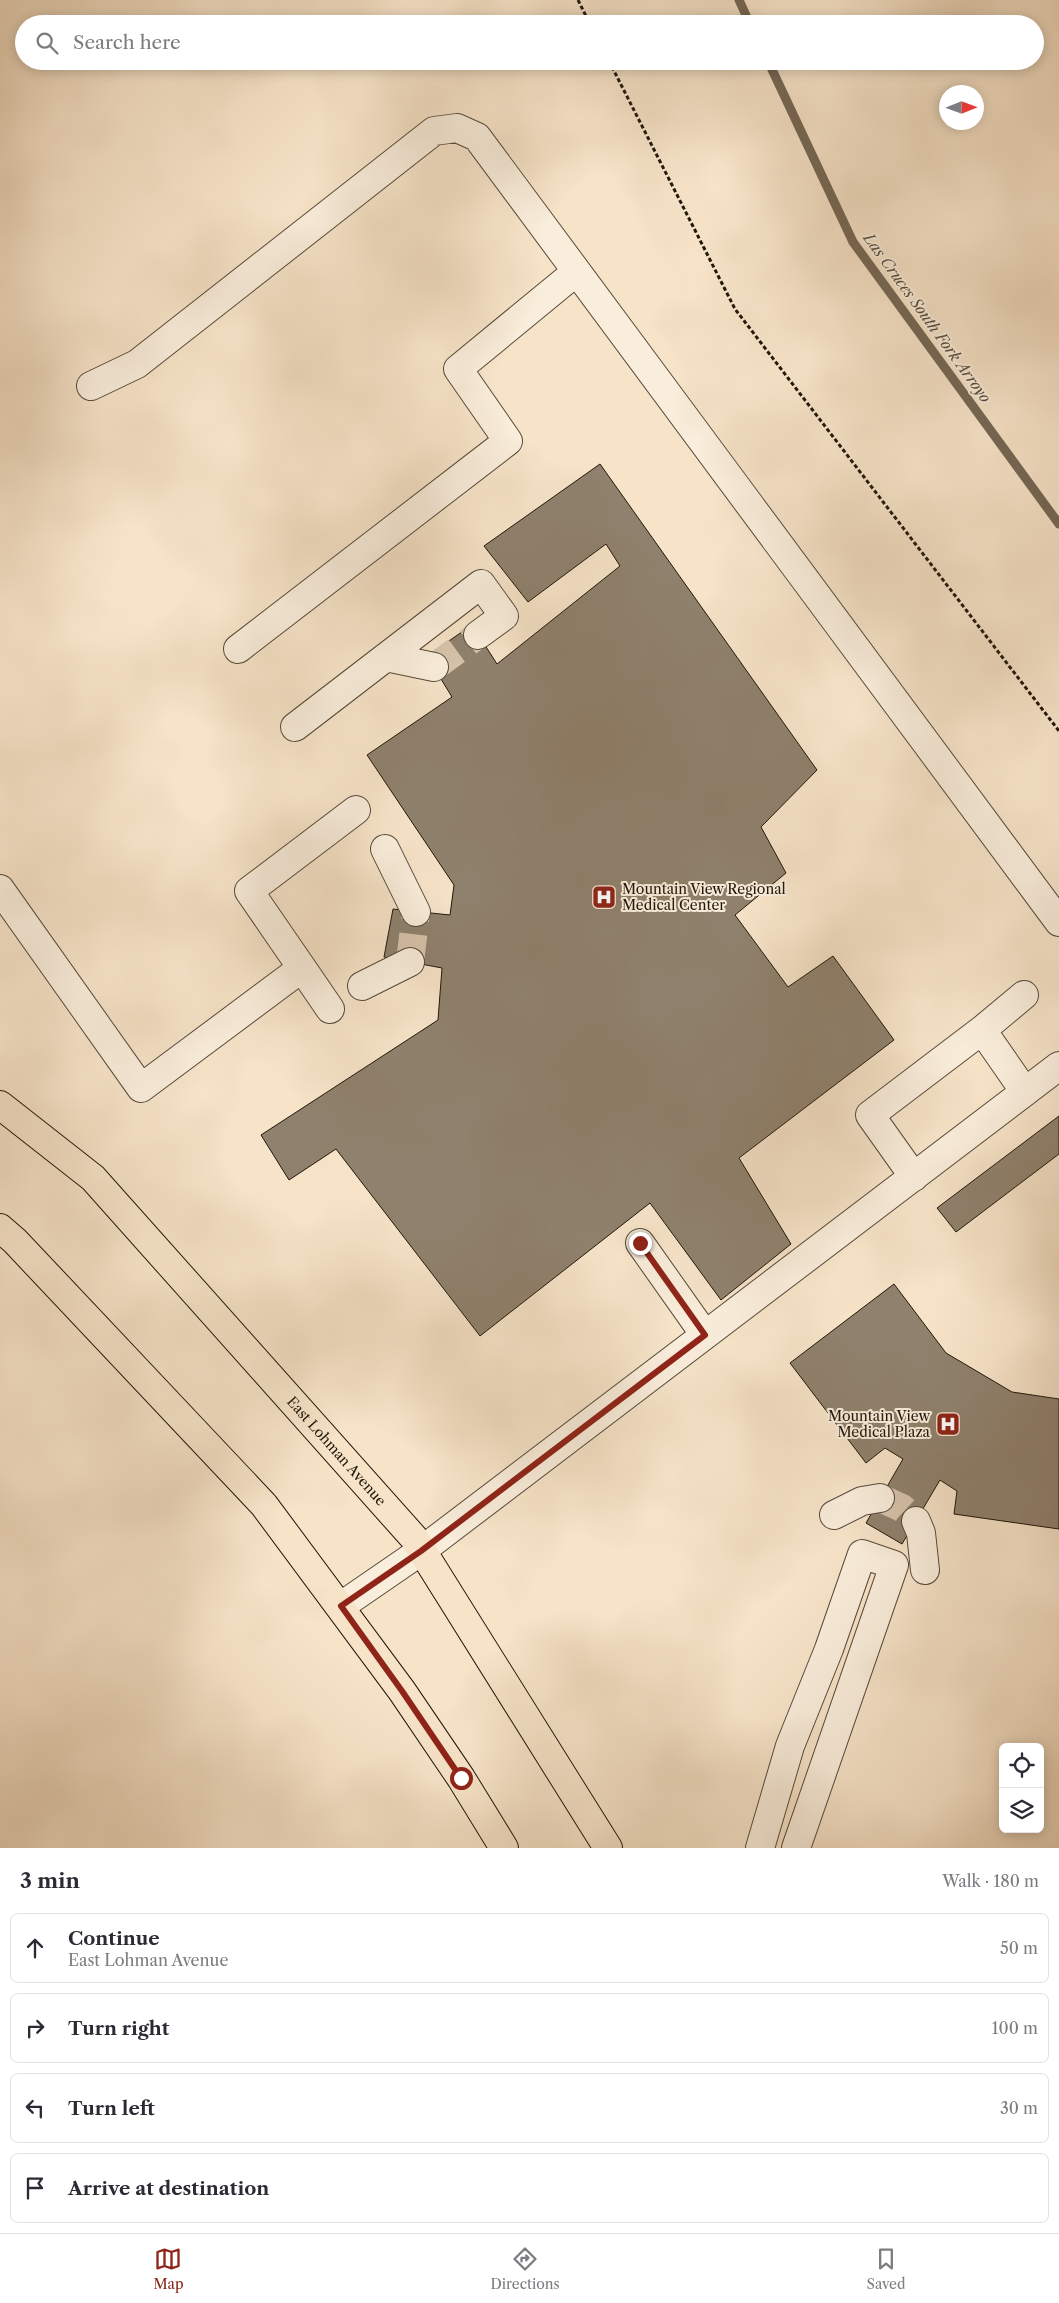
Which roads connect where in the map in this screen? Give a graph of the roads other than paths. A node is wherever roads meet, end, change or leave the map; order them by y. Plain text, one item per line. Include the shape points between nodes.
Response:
1 (576, 272) junction
2 (91, 386) dead end
3 (478, 635) tunnel mouth
4 (238, 648) dead end
5 (386, 657) junction
6 (434, 667) dead end
7 (296, 727) dead end
8 (356, 810) dead end
9 (385, 849) dead end
10 (0, 889) edge
11 (416, 912) tunnel mouth
12 (1059, 922) edge
13 (410, 962) dead end
14 (302, 968) junction
15 (362, 986) dead end
16 (1024, 995) dead end
17 (330, 1009) dead end
18 (982, 1030) junction
19 (1059, 1066) edge
20 (1025, 1092) junction
21 (0, 1105) edge
22 (914, 1177) junction
23 (0, 1228) edge
24 (640, 1243) dead end
25 (705, 1335) junction
26 (880, 1498) tunnel mouth
27 (834, 1515) dead end
28 (916, 1520) tunnel mouth
29 (421, 1551) junction
30 (925, 1570) dead end
31 (341, 1606) junction
32 (504, 1848) edge
33 (608, 1848) edge
34 (760, 1848) edge
35 (796, 1848) edge

1 - 2 lane via 477,137 457,128 434,131 137,364
1 - 4 lane via 458,369 508,441
1 - 12 lane
3 - 5 lane via 504,616 481,584
5 - 6 lane
5 - 7 lane
8 - 14 lane via 249,891
9 - 11 lane
10 - 14 lane via 141,1088
13 - 15 lane
14 - 17 lane
16 - 18 lane
18 - 20 lane
18 - 22 lane via 870,1115
19 - 20 lane
20 - 22 lane
21 - 29 main road, East Lohman Avenue via 93,1178 414,1538
22 - 25 lane
23 - 31 main road via 264,1505
24 - 25 lane
25 - 29 lane
26 - 27 lane via 862,1501
28 - 30 lane via 921,1533
29 - 31 lane
29 - 33 main road, East Lohman Avenue
31 - 32 main road via 407,1698
34 - 35 lane via 790,1746 862,1554 894,1566

